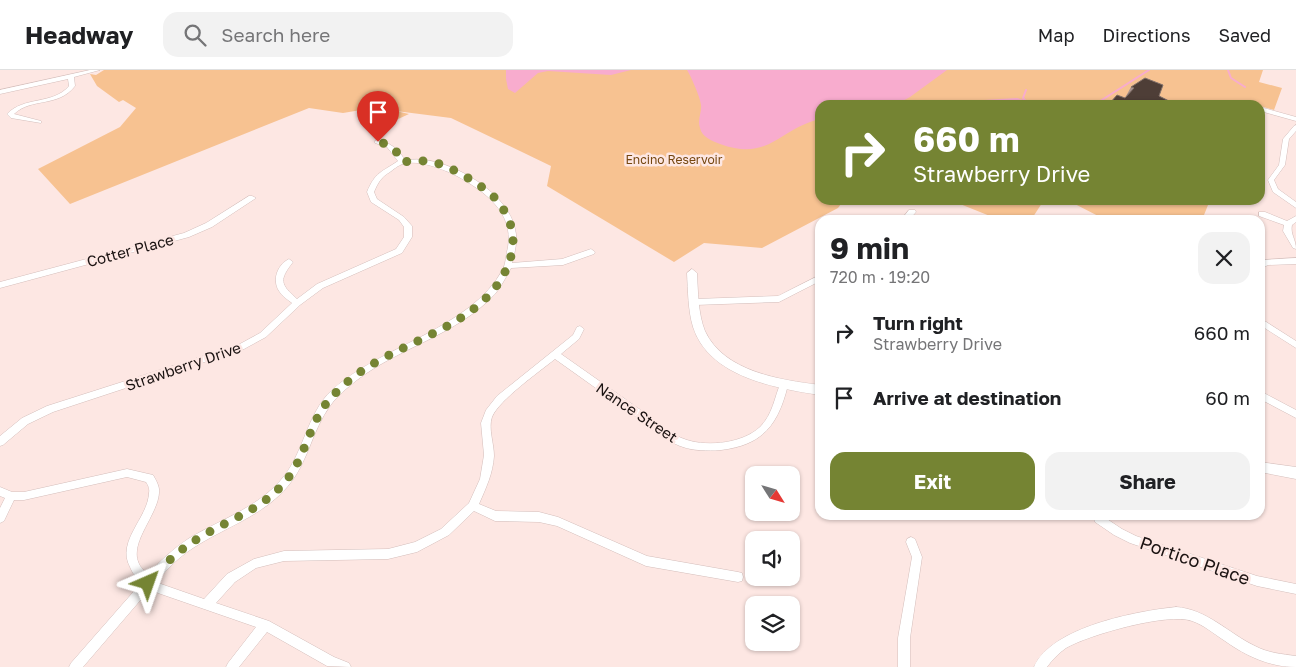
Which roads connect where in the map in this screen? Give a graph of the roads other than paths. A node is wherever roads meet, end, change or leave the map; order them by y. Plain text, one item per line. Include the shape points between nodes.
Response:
1 (97, 70) edge
2 (71, 78) junction
3 (0, 92) edge
4 (1265, 110) edge
5 (1296, 119) edge
6 (39, 122) dead end
7 (1296, 127) edge
8 (378, 142) dead end
9 (402, 162) junction
10 (252, 198) dead end
11 (1296, 206) edge
12 (912, 212) dead end
13 (909, 215) edge
14 (1265, 215) edge
15 (1296, 218) edge
16 (1288, 224) junction
17 (1296, 246) edge
18 (591, 252) dead end
19 (1296, 261) edge
20 (289, 262) dead end
21 (1265, 263) edge
22 (508, 266) junction
23 (692, 273) dead end
24 (815, 281) edge
25 (0, 286) edge
26 (695, 302) junction
27 (297, 303) junction
28 (1265, 324) edge
29 (580, 329) dead end
30 (1296, 345) edge
31 (555, 355) junction
32 (784, 385) junction
33 (815, 389) edge
34 (1265, 398) edge
35 (1296, 414) edge
36 (0, 442) edge
37 (1265, 468) edge
38 (1296, 473) edge
39 (0, 491) edge
40 (11, 496) junction
41 (473, 506) junction
42 (0, 518) edge
43 (1100, 520) edge
44 (911, 542) dead end
45 (738, 577) dead end
46 (148, 583) junction
47 (1296, 590) edge
48 (208, 604) junction
49 (265, 625) junction
50 (1296, 662) edge
51 (75, 667) edge
52 (232, 667) edge
53 (345, 667) edge
54 (904, 667) edge
55 (1040, 667) edge

1 - 2 street
2 - 3 street via 31,83
2 - 6 street via 72,86 66,93 17,108 10,114
4 - 5 street
7 - 11 street via 1286,140 1282,165 1271,180 1275,190
8 - 9 street via 393,148
9 - 22 street via 432,162 446,166 490,193 509,217 513,248
9 - 27 street, Strawberry Drive via 381,174 371,187 371,195 381,207 409,224 407,242 399,251 342,274
10 - 25 street, Cotter Place via 210,225 186,235
12 - 13 street
14 - 16 street
15 - 16 street
16 - 17 street via 1287,231
18 - 22 street via 563,262
19 - 21 street
20 - 27 street via 282,269 279,281
22 - 46 street via 483,300 458,320 348,381 320,413 285,483 241,517 200,537 176,554
23 - 26 street
24 - 26 street via 779,299
26 - 32 street via 699,330 708,345 754,376
27 - 36 street, Strawberry Drive via 263,335 241,347 50,409 25,421
28 - 30 street
29 - 31 street via 576,337
31 - 32 street, Nance Street via 681,442 699,447 742,442 761,432 777,412
31 - 41 street via 500,399 489,413 486,423 489,455 485,479
32 - 33 street
34 - 35 street
37 - 38 street
39 - 40 street
40 - 42 street
40 - 46 street via 49,492 127,474 150,478 156,490 153,504 130,552 132,562
41 - 45 street via 495,516 539,517 558,522 646,561
41 - 48 street via 445,532 417,547 388,554 284,556 254,564 231,578
43 - 47 street, Portico Place via 1134,540 1257,581
44 - 54 street via 917,557 904,638
46 - 48 street
46 - 51 street
48 - 49 street
49 - 52 street
49 - 53 street
50 - 55 street via 1268,658 1204,620 1185,612 1172,612 1108,625 1064,643

